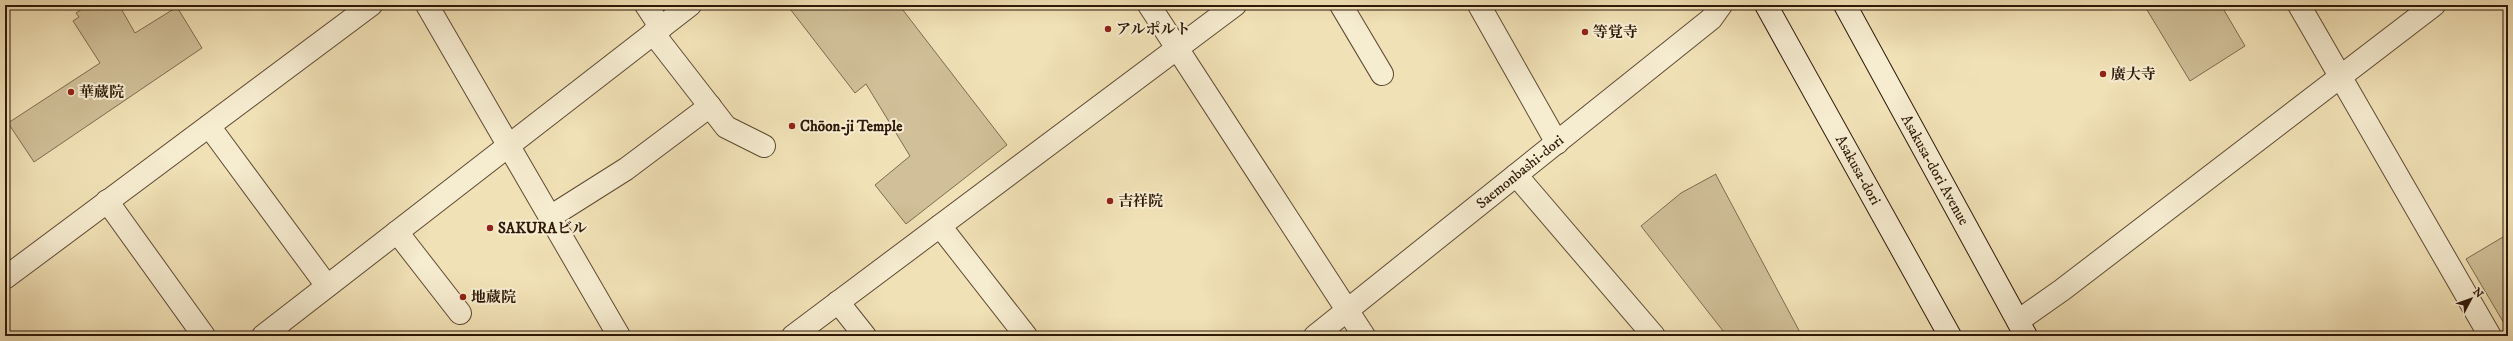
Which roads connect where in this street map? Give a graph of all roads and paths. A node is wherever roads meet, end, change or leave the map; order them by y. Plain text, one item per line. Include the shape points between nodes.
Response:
1 (371, 5) edge
2 (427, 5) edge
3 (646, 5) edge
4 (690, 5) edge
5 (1148, 5) edge
6 (1235, 5) edge
7 (1341, 5) edge
8 (1479, 5) edge
9 (1721, 5) edge
10 (1766, 5) edge
11 (1845, 5) edge
12 (2299, 5) edge
13 (2434, 5) edge
14 (657, 30) junction
15 (1177, 48) junction
16 (1382, 74) dead end
17 (2340, 76) junction
18 (710, 106) junction
19 (209, 126) junction
20 (1557, 143) junction
21 (509, 145) junction
22 (764, 146) dead end
23 (1516, 175) junction
24 (107, 201) junction
25 (550, 217) junction
26 (940, 226) junction
27 (397, 232) junction
28 (5, 278) edge
29 (327, 286) junction
30 (838, 302) junction
31 (1348, 310) junction
32 (460, 313) dead end
33 (2022, 329) edge
34 (204, 336) edge
35 (263, 336) edge
36 (619, 336) edge
37 (793, 336) edge
38 (865, 336) edge
39 (1026, 336) edge
40 (1315, 336) edge
41 (1364, 336) edge
42 (1654, 336) edge
43 (1950, 336) edge
44 (2490, 336) edge

1 - 19 street
2 - 21 street
3 - 14 street
4 - 14 street
5 - 15 street
6 - 15 street
7 - 16 street
8 - 20 street
9 - 20 street, Saemonbashi-dori via 1711,19
10 - 43 street, Asakusa-dori
11 - 33 street, Asakusa-dori Avenue
12 - 17 street
13 - 17 street
14 - 18 street
14 - 21 street
15 - 26 street
15 - 31 street
17 - 33 street via 2062,290
17 - 44 street
18 - 22 street via 726,127
18 - 25 street via 626,169
19 - 24 street
19 - 29 street
20 - 23 street, Saemonbashi-dori
21 - 25 street
21 - 27 street
23 - 31 street, Saemonbashi-dori
23 - 42 street
24 - 28 street
24 - 34 street
25 - 36 street
26 - 30 street
26 - 39 street
27 - 29 street
27 - 32 street
29 - 35 street
30 - 37 street
30 - 38 street
31 - 40 street, Saemonbashi-dori
31 - 41 street

